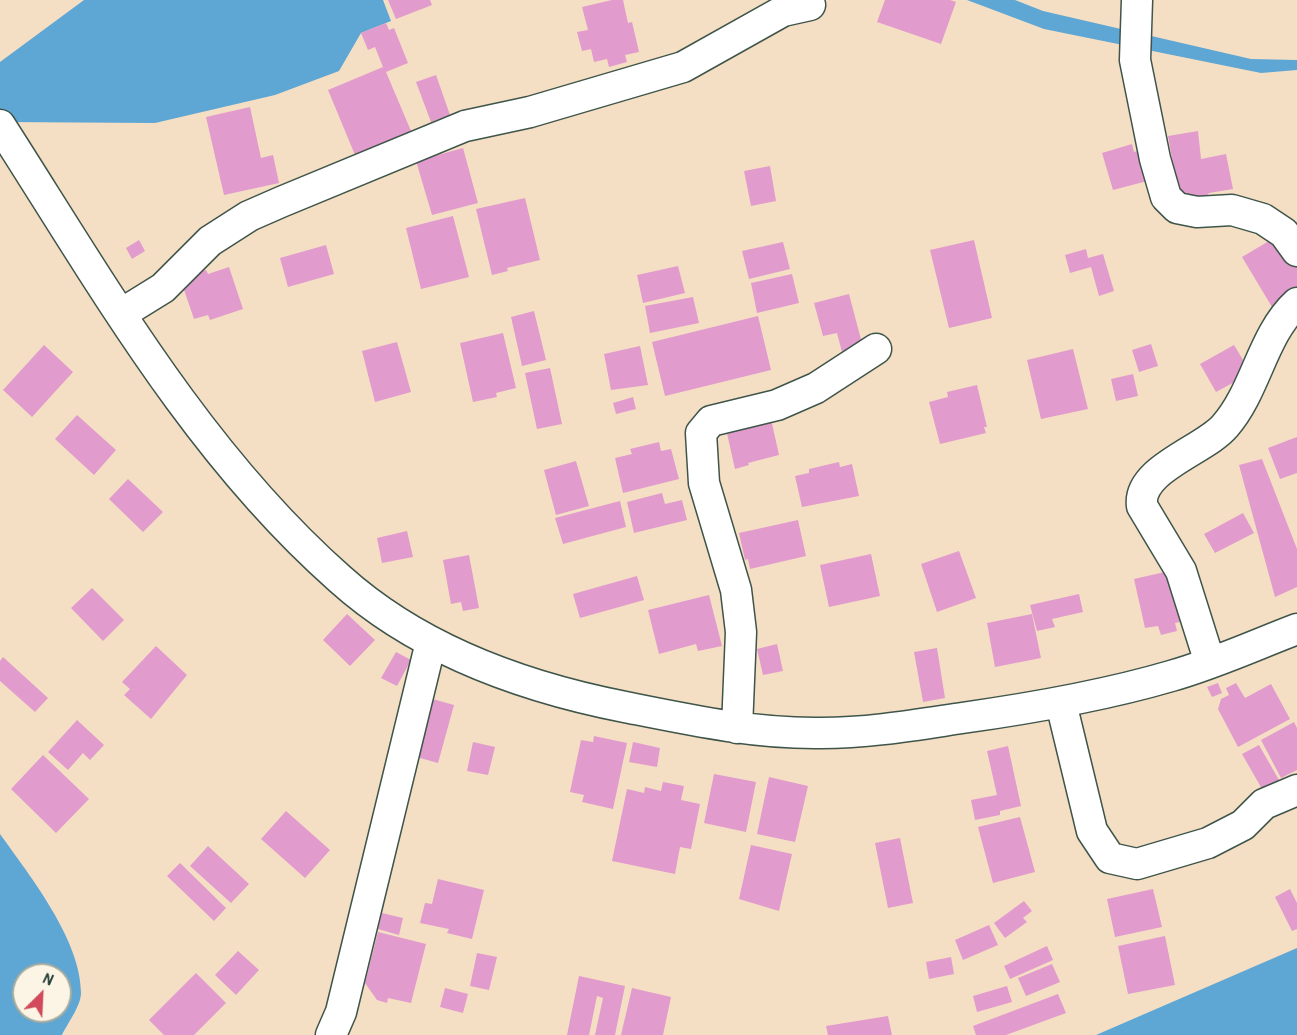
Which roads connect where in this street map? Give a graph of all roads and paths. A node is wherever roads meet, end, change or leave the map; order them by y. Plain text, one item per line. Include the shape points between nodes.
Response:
1 (810, 5) dead end
2 (1136, 13) edge
3 (0, 125) edge
4 (1297, 251) edge
5 (1297, 303) edge
6 (121, 314) junction
7 (876, 349) dead end
8 (1297, 629) edge
9 (431, 642) junction
10 (1210, 663) junction
11 (1061, 703) junction
12 (737, 728) junction
13 (1297, 790) edge
14 (331, 1035) edge

1 - 6 street via 783,11 683,67 530,112 465,126 249,216 210,241 163,288
2 - 4 street via 1135,60 1166,197 1177,208 1197,212 1232,210 1263,219 1284,233
3 - 6 street
5 - 10 street via 1289,310 1226,426 1163,469 1141,498 1181,571
6 - 9 street via 209,440 276,517 341,581
7 - 12 street via 816,388 777,405 711,421 701,433 704,483 736,590 741,632
8 - 10 street
9 - 12 street via 503,674 588,700
9 - 14 street via 341,1012
10 - 11 street
11 - 12 street via 895,729 819,733
11 - 13 street via 1092,831 1110,858 1137,864 1209,843 1244,825 1264,804

